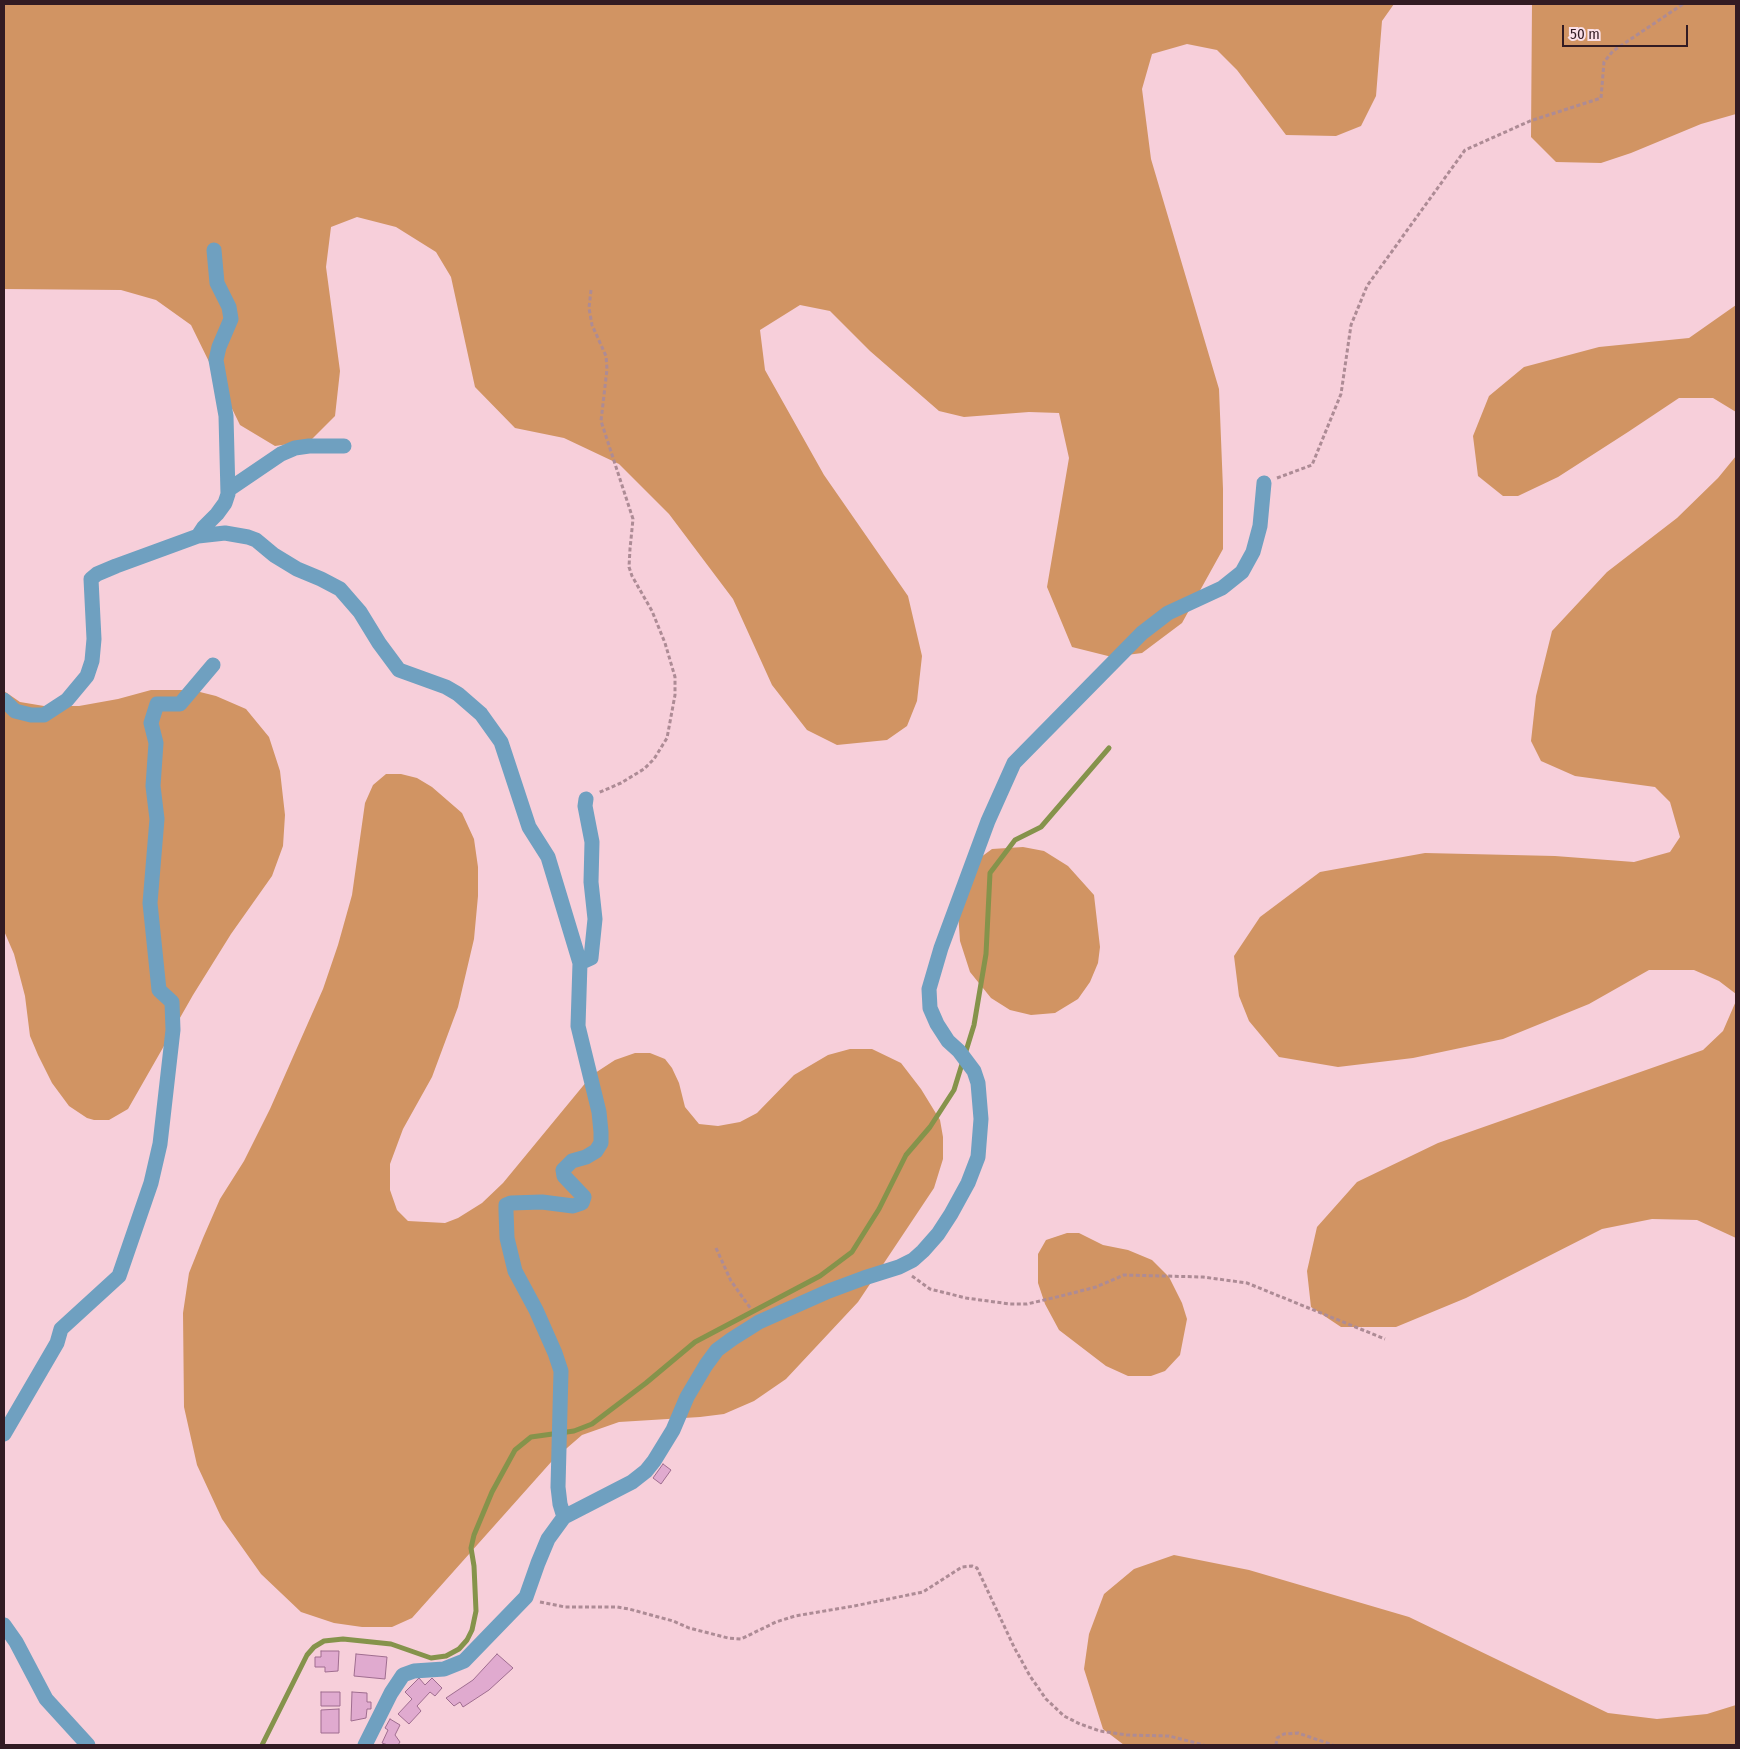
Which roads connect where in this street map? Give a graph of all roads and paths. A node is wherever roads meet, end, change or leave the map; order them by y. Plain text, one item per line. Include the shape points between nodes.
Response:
1 (1683, 4) edge
2 (214, 250) dead end
3 (591, 290) dead end
4 (344, 446) dead end
5 (1264, 483) joint
6 (228, 490) junction
7 (198, 536) junction
8 (212, 665) dead end
9 (4, 700) edge
10 (586, 799) joint
11 (580, 963) junction
12 (716, 1248) dead end
13 (899, 1267) junction
14 (745, 1302) dead end
15 (1386, 1339) dead end
16 (4, 1434) edge
17 (564, 1517) junction
18 (526, 1597) junction
19 (4, 1625) edge
20 (88, 1745) edge
21 (365, 1745) edge
22 (1204, 1745) edge
23 (1276, 1745) edge
24 (1333, 1745) edge

1 - 5 path via 1613,51 1604,62 1601,98 1530,121 1466,150 1367,286 1351,325 1341,394 1312,465
2 - 6 street via 216,283 229,307 231,319 216,360 226,416
3 - 10 path via 589,308 592,325 606,356 607,369 601,421 633,519 629,567 665,644 675,677 675,695 667,738 654,758 644,769
4 - 6 street via 295,448
5 - 13 street via 1260,526 1253,552 1242,572 1222,588 1168,613 1142,633 1014,763 984,831 938,955 929,989 930,1008 937,1024 974,1071 978,1083 981,1137 978,1157 952,1214 938,1234 913,1260
6 - 7 street via 218,514
7 - 9 street via 116,566 91,579 92,661 87,676 67,700 44,715 31,715 16,711
7 - 11 street via 225,533 248,536 297,569 340,589 360,612 399,670 446,687 481,714 501,742 530,827 548,856
8 - 16 street via 180,704 157,704 151,723 156,743 153,786 157,818 150,903 159,990 172,1002 173,1030 160,1144 151,1183 119,1276 61,1330 57,1343
10 - 11 street via 592,842 591,882 595,919 591,958
11 - 17 street via 578,1026 601,1132 596,1151 572,1161 562,1170 584,1197 582,1203 573,1206 542,1202 506,1206 507,1238 515,1271 536,1310 561,1371 558,1487
12 - 14 path
13 - 15 path via 930,1289 1010,1304 1027,1304 1096,1287 1124,1275 1203,1277 1247,1283
13 - 17 street via 829,1291 759,1322 717,1350 687,1397 673,1430 646,1471 632,1482
17 - 18 street via 548,1539
18 - 21 street via 464,1661 444,1669 403,1675
18 - 22 path via 565,1607 629,1609 704,1632 741,1638 795,1616 923,1592 962,1567 972,1566 977,1568 1030,1676 1046,1699 1064,1716 1100,1732 1169,1736
19 - 20 street via 46,1699
23 - 24 path via 1277,1738 1284,1734 1298,1733

